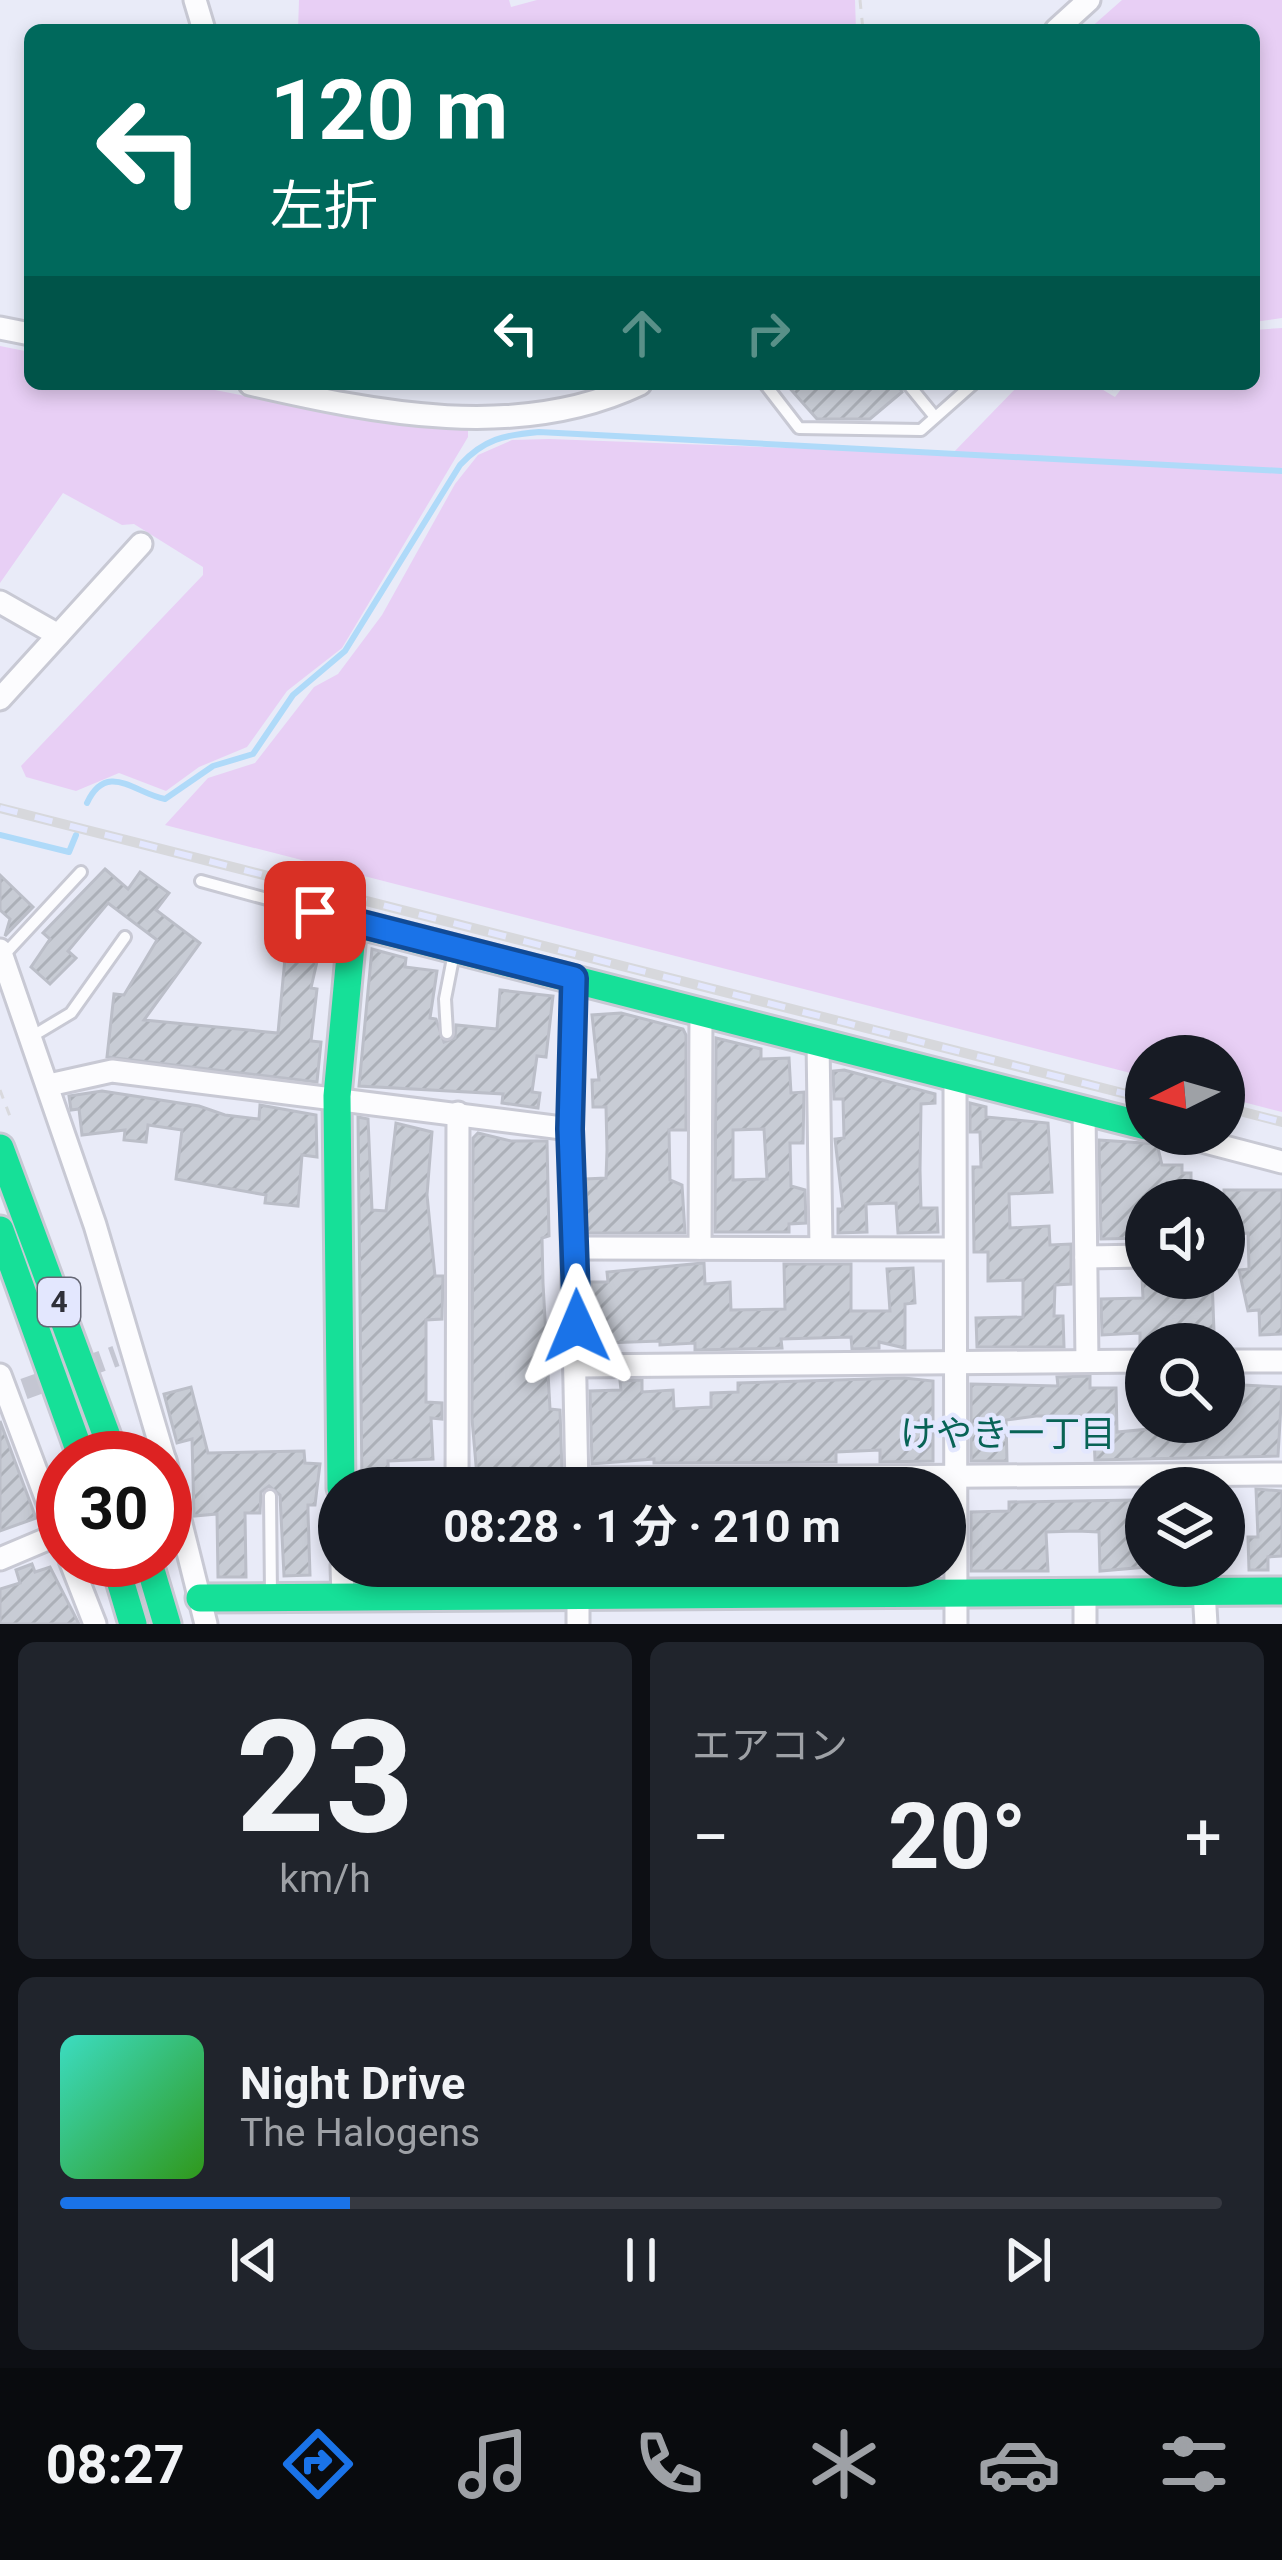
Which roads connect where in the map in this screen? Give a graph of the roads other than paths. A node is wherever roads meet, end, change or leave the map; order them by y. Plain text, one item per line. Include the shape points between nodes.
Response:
1 (1089, 0) edge
2 (1063, 24) edge
3 (281, 390) edge
4 (625, 390) edge
5 (770, 390) edge
6 (913, 390) edge
7 (966, 390) edge
8 (935, 417) junction
9 (141, 544) dead end
10 (0, 602) edge
11 (58, 635) junction
12 (0, 699) edge
13 (81, 872) dead end
14 (201, 881) dead end
15 (352, 922) junction
16 (125, 938) dead end
17 (455, 947) junction
18 (1, 953) edge
19 (574, 978) junction
20 (701, 1011) junction
21 (447, 1033) dead end
22 (31, 1037) junction
23 (818, 1041) junction
24 (955, 1077) junction
25 (49, 1085) junction
26 (337, 1096) junction
27 (1084, 1110) junction
28 (458, 1113) junction
29 (1125, 1121) edge
30 (570, 1129) junction
31 (0, 1148) edge
32 (1245, 1152) edge
33 (1282, 1162) edge
34 (0, 1231) edge
35 (575, 1248) junction
36 (700, 1248) junction
37 (821, 1248) junction
38 (953, 1249) junction
39 (1125, 1256) edge
40 (1086, 1257) junction
41 (1087, 1361) junction
42 (1125, 1361) edge
43 (1245, 1361) edge
44 (1282, 1361) edge
45 (954, 1363) junction
46 (578, 1366) junction
47 (9, 1396) edge
48 (72, 1431) edge
49 (105, 1431) edge
50 (154, 1431) edge
51 (341, 1467) edge
52 (457, 1467) edge
53 (578, 1467) edge
54 (955, 1467) edge
55 (36, 1470) edge
56 (1282, 1474) edge
57 (966, 1478) edge
58 (270, 1496) dead end
59 (36, 1547) edge
60 (0, 1559) edge
61 (192, 1567) edge
62 (81, 1587) edge
63 (122, 1587) edge
64 (156, 1587) edge
65 (343, 1587) edge
66 (456, 1587) edge
67 (956, 1587) edge
68 (1282, 1591) edge
69 (1204, 1592) junction
70 (956, 1593) junction
71 (1084, 1594) junction
72 (456, 1596) junction
73 (343, 1597) junction
74 (271, 1598) junction
75 (203, 1611) edge
76 (578, 1611) edge
77 (95, 1624) edge
78 (133, 1624) edge
79 (167, 1624) edge
80 (956, 1624) edge
81 (1085, 1624) edge
82 (1206, 1624) edge

1 - 2 street
3 - 4 street via 381,409 516,418 578,409
5 - 8 lane via 799,428 921,430
6 - 8 lane
7 - 8 lane
9 - 11 street
10 - 11 street
11 - 12 street
13 - 18 lane
14 - 15 lane
15 - 17 main road
15 - 26 main road
16 - 22 lane via 70,1013
17 - 19 main road
17 - 21 lane
18 - 22 street
19 - 20 main road
19 - 30 street
20 - 23 main road
20 - 36 street
22 - 25 street
23 - 24 main road
23 - 37 street
24 - 27 main road
24 - 38 street
25 - 26 street via 112,1071
25 - 50 street via 123,1354
26 - 28 street
26 - 51 main road
27 - 29 main road
27 - 40 street
28 - 30 street
28 - 52 street
30 - 35 street
31 - 49 main road, 4
32 - 33 street
34 - 48 main road, 4
35 - 36 street
35 - 46 street
36 - 37 street
37 - 38 street
38 - 45 street
39 - 40 street
40 - 41 street
41 - 42 street
41 - 45 street
43 - 44 street
45 - 46 street
45 - 54 street
46 - 53 street
47 - 55 street
56 - 57 street
58 - 74 lane
59 - 60 street
61 - 75 street
62 - 77 street
63 - 78 main road
64 - 79 main road
65 - 73 street
66 - 72 street
67 - 70 street
68 - 69 main road
69 - 71 main road
69 - 82 street
70 - 71 main road
70 - 76 main road
70 - 80 street
71 - 81 street
72 - 73 main road
72 - 76 main road
73 - 74 main road
74 - 75 main road

